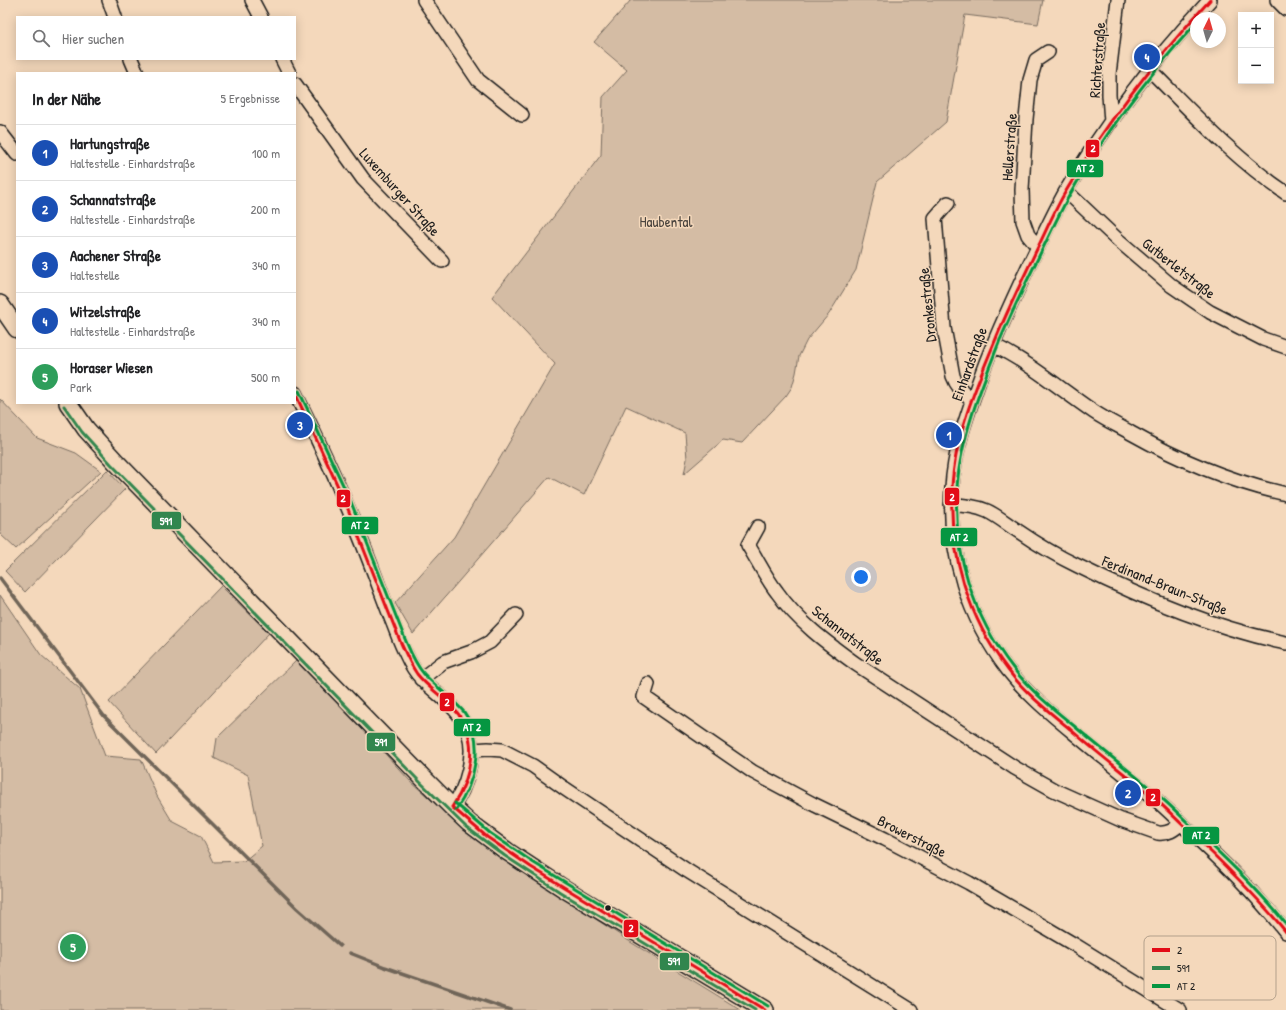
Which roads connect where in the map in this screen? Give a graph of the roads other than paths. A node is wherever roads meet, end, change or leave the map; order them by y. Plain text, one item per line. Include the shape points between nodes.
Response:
1 (109, 0) edge
2 (252, 0) edge
3 (424, 0) edge
4 (1118, 0) edge
5 (1277, 0) edge
6 (1204, 2) edge
7 (1286, 9) edge
8 (115, 16) edge
9 (260, 16) edge
10 (1048, 52) dead end
11 (131, 60) edge
12 (282, 60) edge
13 (1150, 70) junction
14 (137, 72) edge
15 (288, 72) edge
16 (296, 85) edge
17 (522, 115) dead end
18 (1112, 122) junction
19 (0, 132) edge
20 (16, 153) edge
21 (1066, 192) junction
22 (1286, 193) edge
23 (948, 203) dead end
24 (1038, 247) junction
25 (442, 261) dead end
26 (0, 304) edge
27 (16, 328) edge
28 (993, 345) junction
29 (1286, 347) edge
30 (296, 395) edge
31 (972, 401) junction
32 (69, 404) edge
33 (1286, 494) edge
34 (951, 505) junction
35 (758, 527) dead end
36 (516, 615) dead end
37 (1286, 643) edge
38 (421, 678) junction
39 (648, 684) dead end
40 (472, 750) junction
41 (452, 808) junction
42 (1181, 823) junction
43 (1286, 932) edge
44 (1144, 988) edge
45 (1164, 1000) edge
46 (765, 1010) edge
47 (911, 1010) edge
48 (1180, 1010) edge

1 - 8 street
2 - 9 street
3 - 17 street via 478,80
4 - 18 street, Richterstraße via 1109,74
5 - 7 street
6 - 13 street, Einhardstraße
10 - 24 street, Hellerstraße via 1036,60 1030,80 1022,190 1023,221 1028,235
11 - 14 street
12 - 15 street
13 - 18 street, Einhardstraße
13 - 22 street via 1231,150
16 - 25 street, Luxemburger Straße via 363,178
18 - 21 street, Einhardstraße
19 - 20 street
21 - 24 street, Einhardstraße
21 - 29 street, Gutberletstraße via 1172,286 1210,312 1256,336
23 - 31 street, Dronkestraße via 935,218 944,328 953,376 961,391
24 - 28 street, Einhardstraße
26 - 27 main road
28 - 31 street, Einhardstraße
28 - 33 street via 1016,357 1095,413 1156,447 1209,470
30 - 38 street via 345,501 402,646
31 - 34 street, Einhardstraße via 955,462
32 - 41 main road via 86,429 115,461
34 - 37 street, Ferdinand-Braun-Straße via 987,511 1076,565 1133,593 1254,636
34 - 42 street, Einhardstraße via 952,529 965,591 976,618 998,656 1021,686 1042,707
35 - 42 street, Schannatstraße via 748,545 777,592 810,629 838,651 1015,768 1054,790 1152,832 1164,834
36 - 38 street via 490,642 443,662
38 - 40 street via 464,722
39 - 44 street, Browerstraße via 644,697 753,772 969,883
40 - 41 street via 466,779
40 - 47 street via 502,750 533,766 686,870
41 - 46 main road via 531,867
42 - 43 street, Einhardstraße via 1230,869
45 - 48 street, Browerstraße

